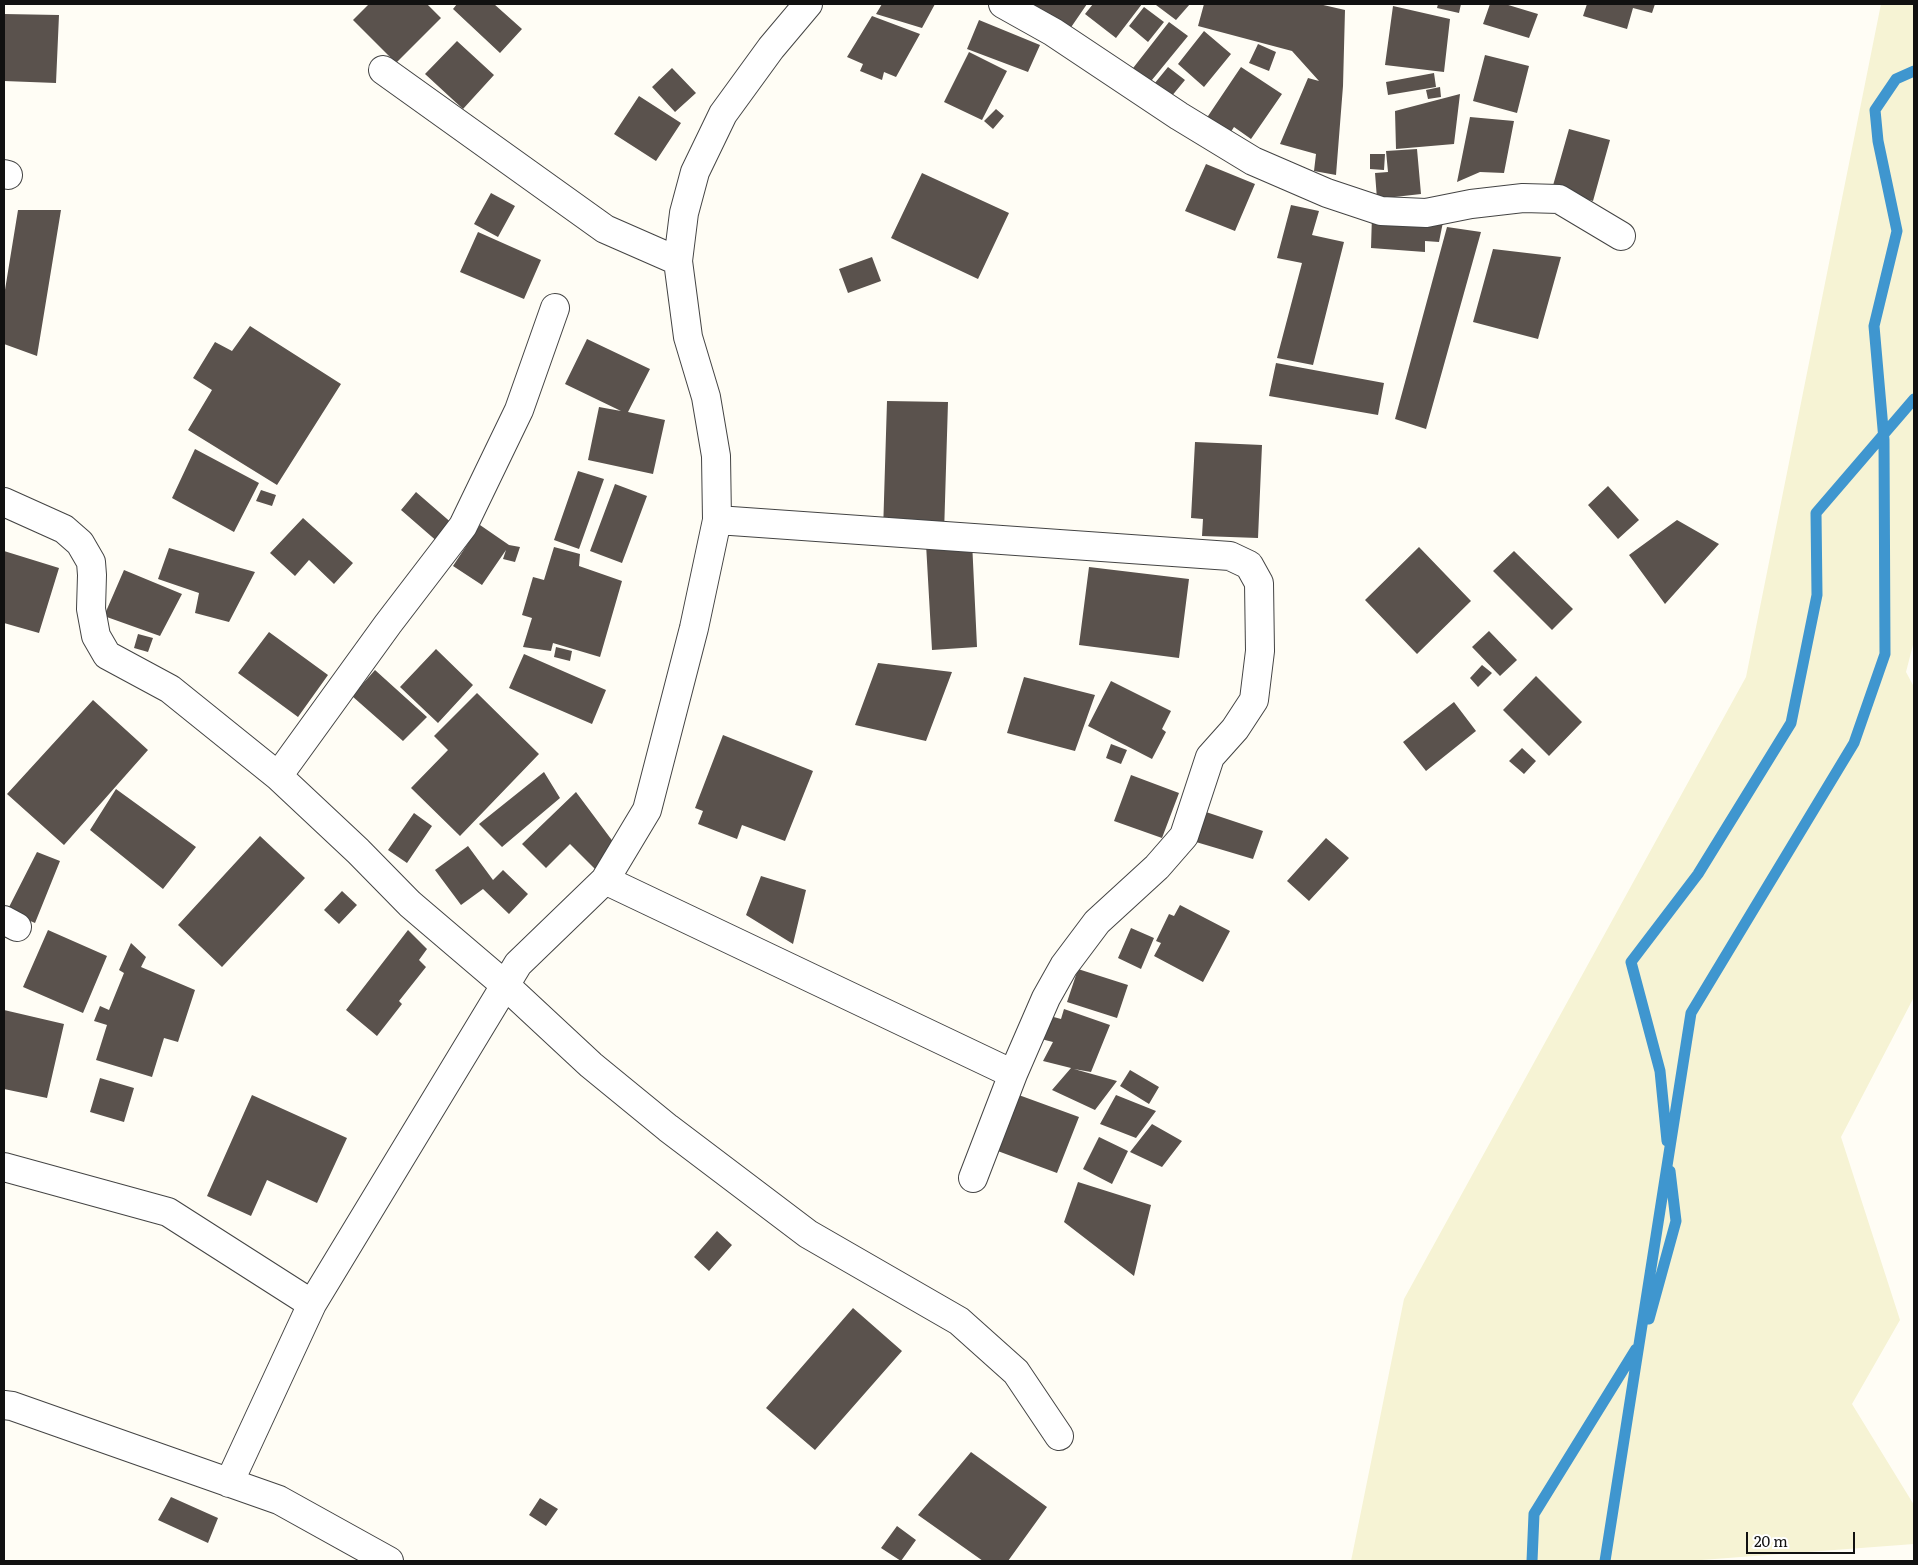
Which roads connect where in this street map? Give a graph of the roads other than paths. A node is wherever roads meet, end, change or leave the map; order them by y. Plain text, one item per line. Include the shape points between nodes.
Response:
1 (808, 4) edge
2 (1003, 4) edge
3 (383, 70) dead end
4 (1622, 236) dead end
5 (678, 261) junction
6 (556, 308) dead end
7 (4, 502) edge
8 (717, 520) junction
9 (278, 776) junction
10 (604, 880) junction
11 (505, 985) junction
12 (1013, 1074) junction
13 (4, 1167) edge
14 (973, 1178) dead end
15 (312, 1304) junction
16 (4, 1405) edge
17 (1059, 1436) dead end
18 (230, 1483) junction
19 (389, 1561) edge

1 - 5 street via 723,114 695,172 684,213
2 - 4 street via 1053,32 1253,161 1327,192 1381,210 1426,213 1523,198 1559,199
3 - 5 street via 605,229
5 - 8 street via 688,337 706,397 716,456
6 - 9 street via 519,410 462,526
7 - 9 street via 64,530 80,543 91,562 91,609 96,636 107,656 170,689
8 - 10 street via 694,628 647,810
8 - 12 street via 1230,556 1250,565 1259,583 1260,652 1254,700 1235,729 1210,757 1184,836 1157,867 1097,922 1064,966 1046,998
9 - 11 street via 410,904
10 - 11 street via 518,964
10 - 12 street
11 - 15 street
11 - 17 street via 591,1065 660,1122 808,1234 960,1321 1016,1372
12 - 14 street
13 - 15 street via 168,1212
15 - 18 street
16 - 18 street
18 - 19 street via 278,1500

